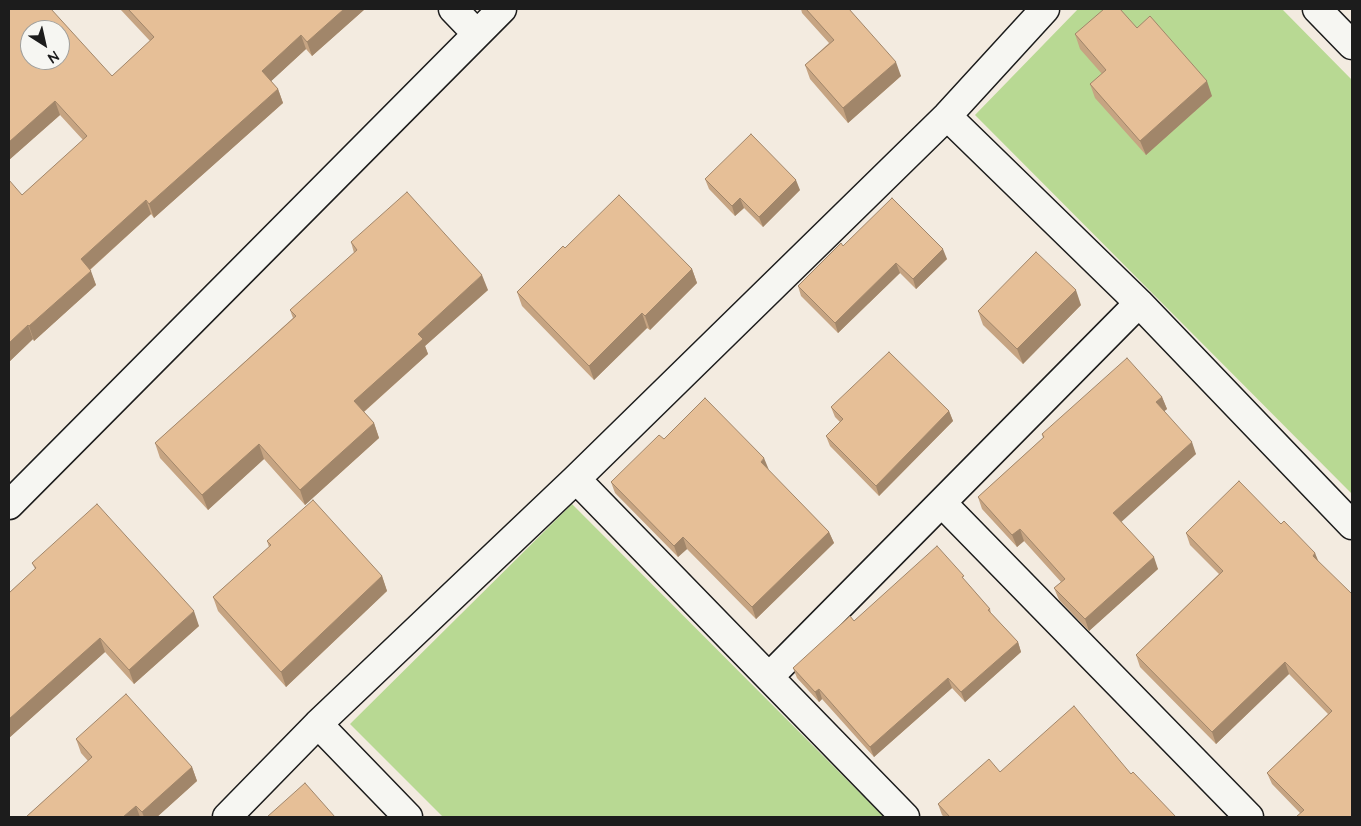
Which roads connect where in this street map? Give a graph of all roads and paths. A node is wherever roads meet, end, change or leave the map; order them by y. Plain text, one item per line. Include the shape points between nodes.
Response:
1 (453, 9) edge
2 (502, 9) edge
3 (1045, 9) edge
4 (1317, 9) edge
5 (477, 34) junction
6 (1352, 45) edge
7 (948, 116) junction
8 (1139, 304) junction
9 (576, 479) junction
10 (942, 503) junction
11 (9, 505) edge
12 (1352, 525) edge
13 (769, 677) junction
14 (318, 724) junction
15 (227, 817) edge
16 (408, 817) edge
17 (905, 817) edge
18 (1248, 817) edge

1 - 5 street
2 - 5 street
3 - 7 street
4 - 6 street
5 - 11 street
7 - 8 street
7 - 9 street
8 - 10 street
8 - 12 street
9 - 13 street
9 - 14 street
10 - 13 street
10 - 18 street
13 - 17 street
14 - 15 street
14 - 16 street

